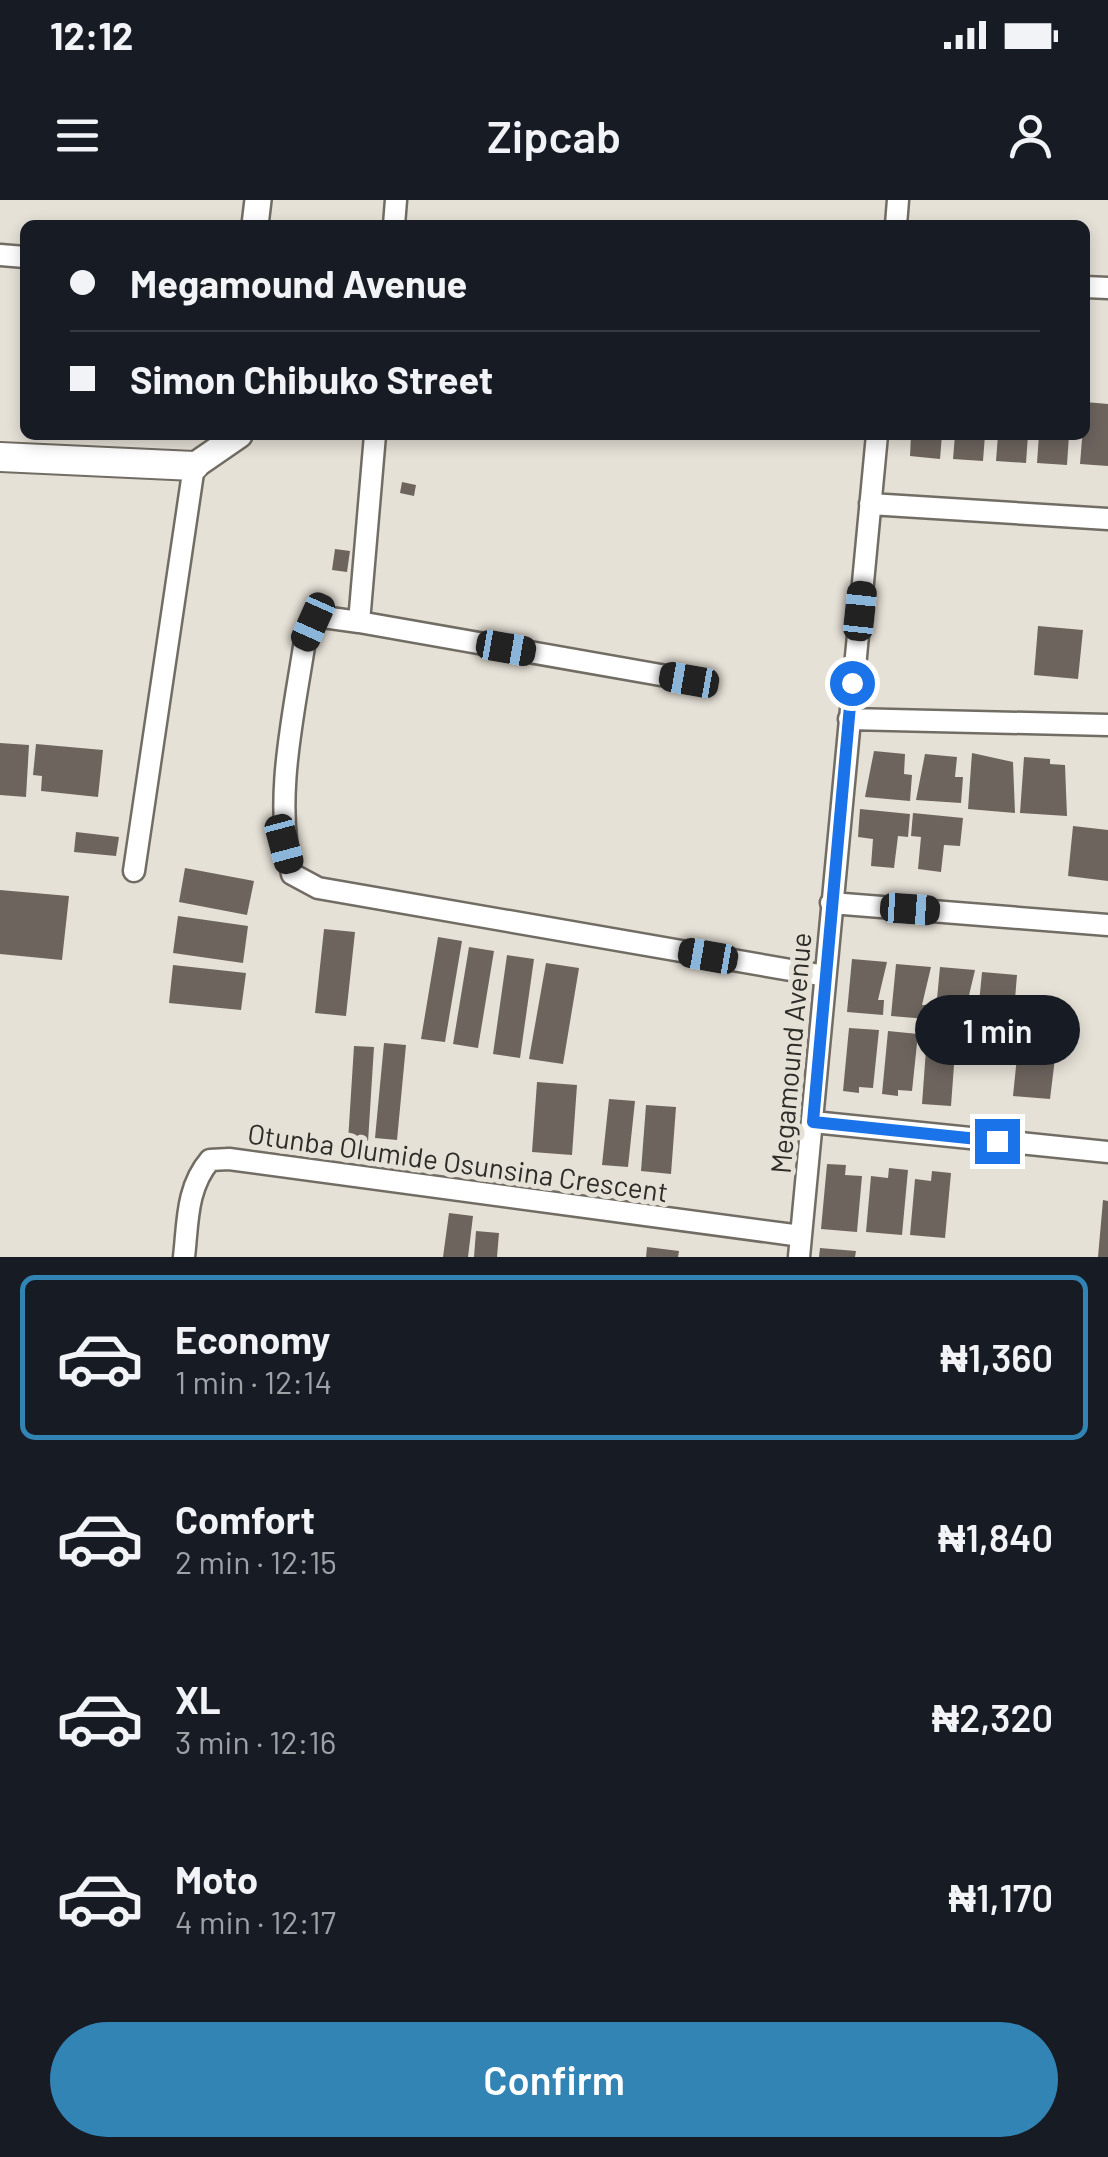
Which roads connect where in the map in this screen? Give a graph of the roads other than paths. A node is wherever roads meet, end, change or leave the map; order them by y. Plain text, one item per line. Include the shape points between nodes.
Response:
1 (232, 440) edge
2 (375, 440) edge
3 (876, 440) edge
4 (0, 457) edge
5 (194, 466) junction
6 (870, 504) junction
7 (1108, 519) edge
8 (360, 622) junction
9 (689, 680) dead end
10 (849, 719) junction
11 (1108, 725) edge
12 (134, 871) dead end
13 (831, 903) junction
14 (1108, 925) edge
15 (825, 976) junction
16 (813, 1122) junction
17 (1108, 1152) edge
18 (800, 1246) edge
19 (184, 1257) edge

1 - 5 street
2 - 8 street
3 - 6 street, Megamound Avenue
4 - 5 main road
5 - 12 street
6 - 7 street
6 - 10 street, Megamound Avenue
8 - 9 street
8 - 15 street via 324,617 313,622 305,640 284,807 292,874 318,888
10 - 11 street
10 - 13 street, Megamound Avenue
13 - 14 street
13 - 15 street, Megamound Avenue
15 - 16 street, Megamound Avenue
16 - 17 street
16 - 18 street, Megamound Avenue
18 - 19 street, Otunba Olumide Osunsina Crescent via 229,1159 210,1160 198,1174

